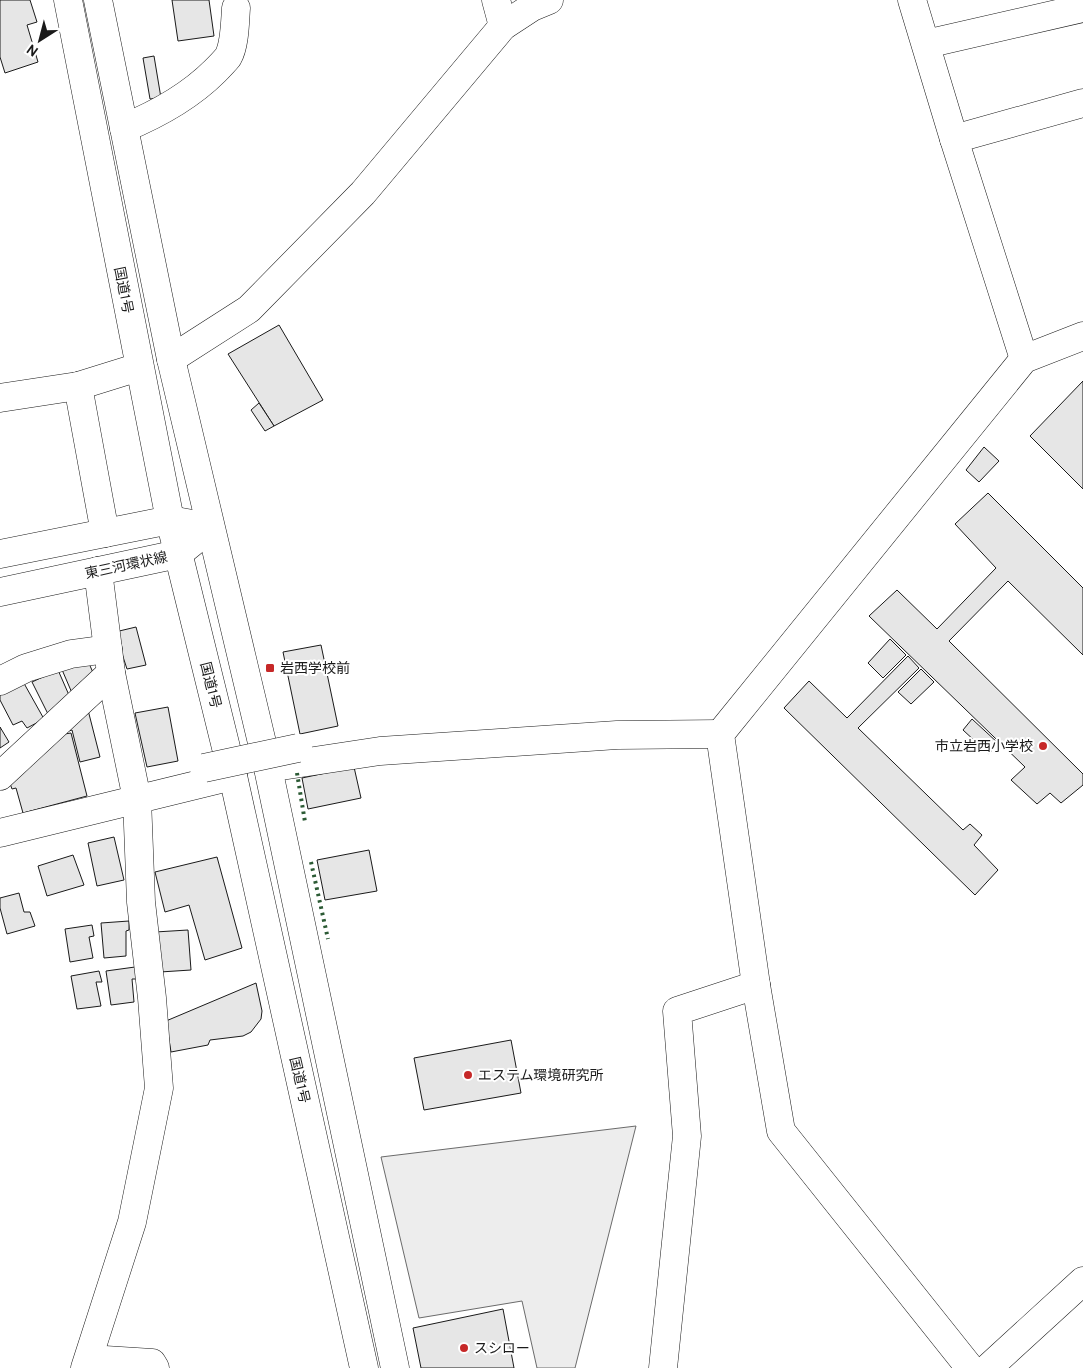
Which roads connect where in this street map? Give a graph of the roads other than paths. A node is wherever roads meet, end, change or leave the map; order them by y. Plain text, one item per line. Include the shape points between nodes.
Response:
1 (68, 0) edge
2 (98, 0) edge
3 (496, 0) edge
4 (549, 0) edge
5 (912, 0) edge
6 (236, 8) dead end
7 (1083, 8) edge
8 (503, 26) junction
9 (926, 44) junction
10 (1083, 103) edge
11 (124, 128) junction
12 (954, 139) junction
13 (1083, 336) edge
14 (171, 358) junction
15 (1024, 359) junction
16 (140, 367) junction
17 (78, 386) junction
18 (0, 398) edge
19 (170, 520) junction
20 (210, 528) junction
21 (105, 532) junction
22 (0, 554) edge
23 (178, 554) junction
24 (98, 571) junction
25 (0, 592) edge
26 (110, 661) junction
27 (0, 681) edge
28 (720, 734) junction
29 (298, 748) dead end
30 (204, 768) dead end
31 (268, 768) junction
32 (0, 776) edge
33 (233, 776) junction
34 (136, 799) junction
35 (0, 833) edge
36 (756, 985) junction
37 (1083, 1281) edge
38 (87, 1363) edge
39 (155, 1368) edge
40 (364, 1368) edge
41 (395, 1368) edge
42 (663, 1368) edge
43 (970, 1368) edge
44 (988, 1368) edge

1 - 16 main road, 国道1号
2 - 11 main road
3 - 8 main road
4 - 8 main road
5 - 9 main road
6 - 11 main road via 229,56 223,63 177,102
7 - 9 main road
8 - 14 main road via 363,193 256,302
9 - 12 main road
10 - 12 main road
11 - 14 main road
12 - 15 main road
13 - 15 main road
14 - 20 main road
15 - 28 main road
16 - 17 main road
16 - 19 main road, 国道1号
17 - 18 main road
17 - 21 main road
19 - 20 main road
19 - 21 main road
19 - 23 main road, 国道1号
20 - 23 main road, 東三河環状線
20 - 31 main road
21 - 22 main road
23 - 24 main road, 東三河環状線
23 - 33 main road, 国道1号
24 - 25 main road, 東三河環状線
24 - 26 main road
26 - 27 main road via 71,654 26,668
26 - 32 main road
26 - 34 main road
28 - 31 main road via 617,735 380,751
28 - 36 main road
29 - 30 main road, bridge
31 - 41 main road
33 - 34 main road
33 - 40 main road, 国道1号
34 - 35 main road
34 - 38 main road via 141,902 159,1088 132,1222
36 - 42 main road via 677,1011 687,1136
36 - 43 main road via 781,1131
37 - 44 main road
38 - 39 main road via 152,1363

